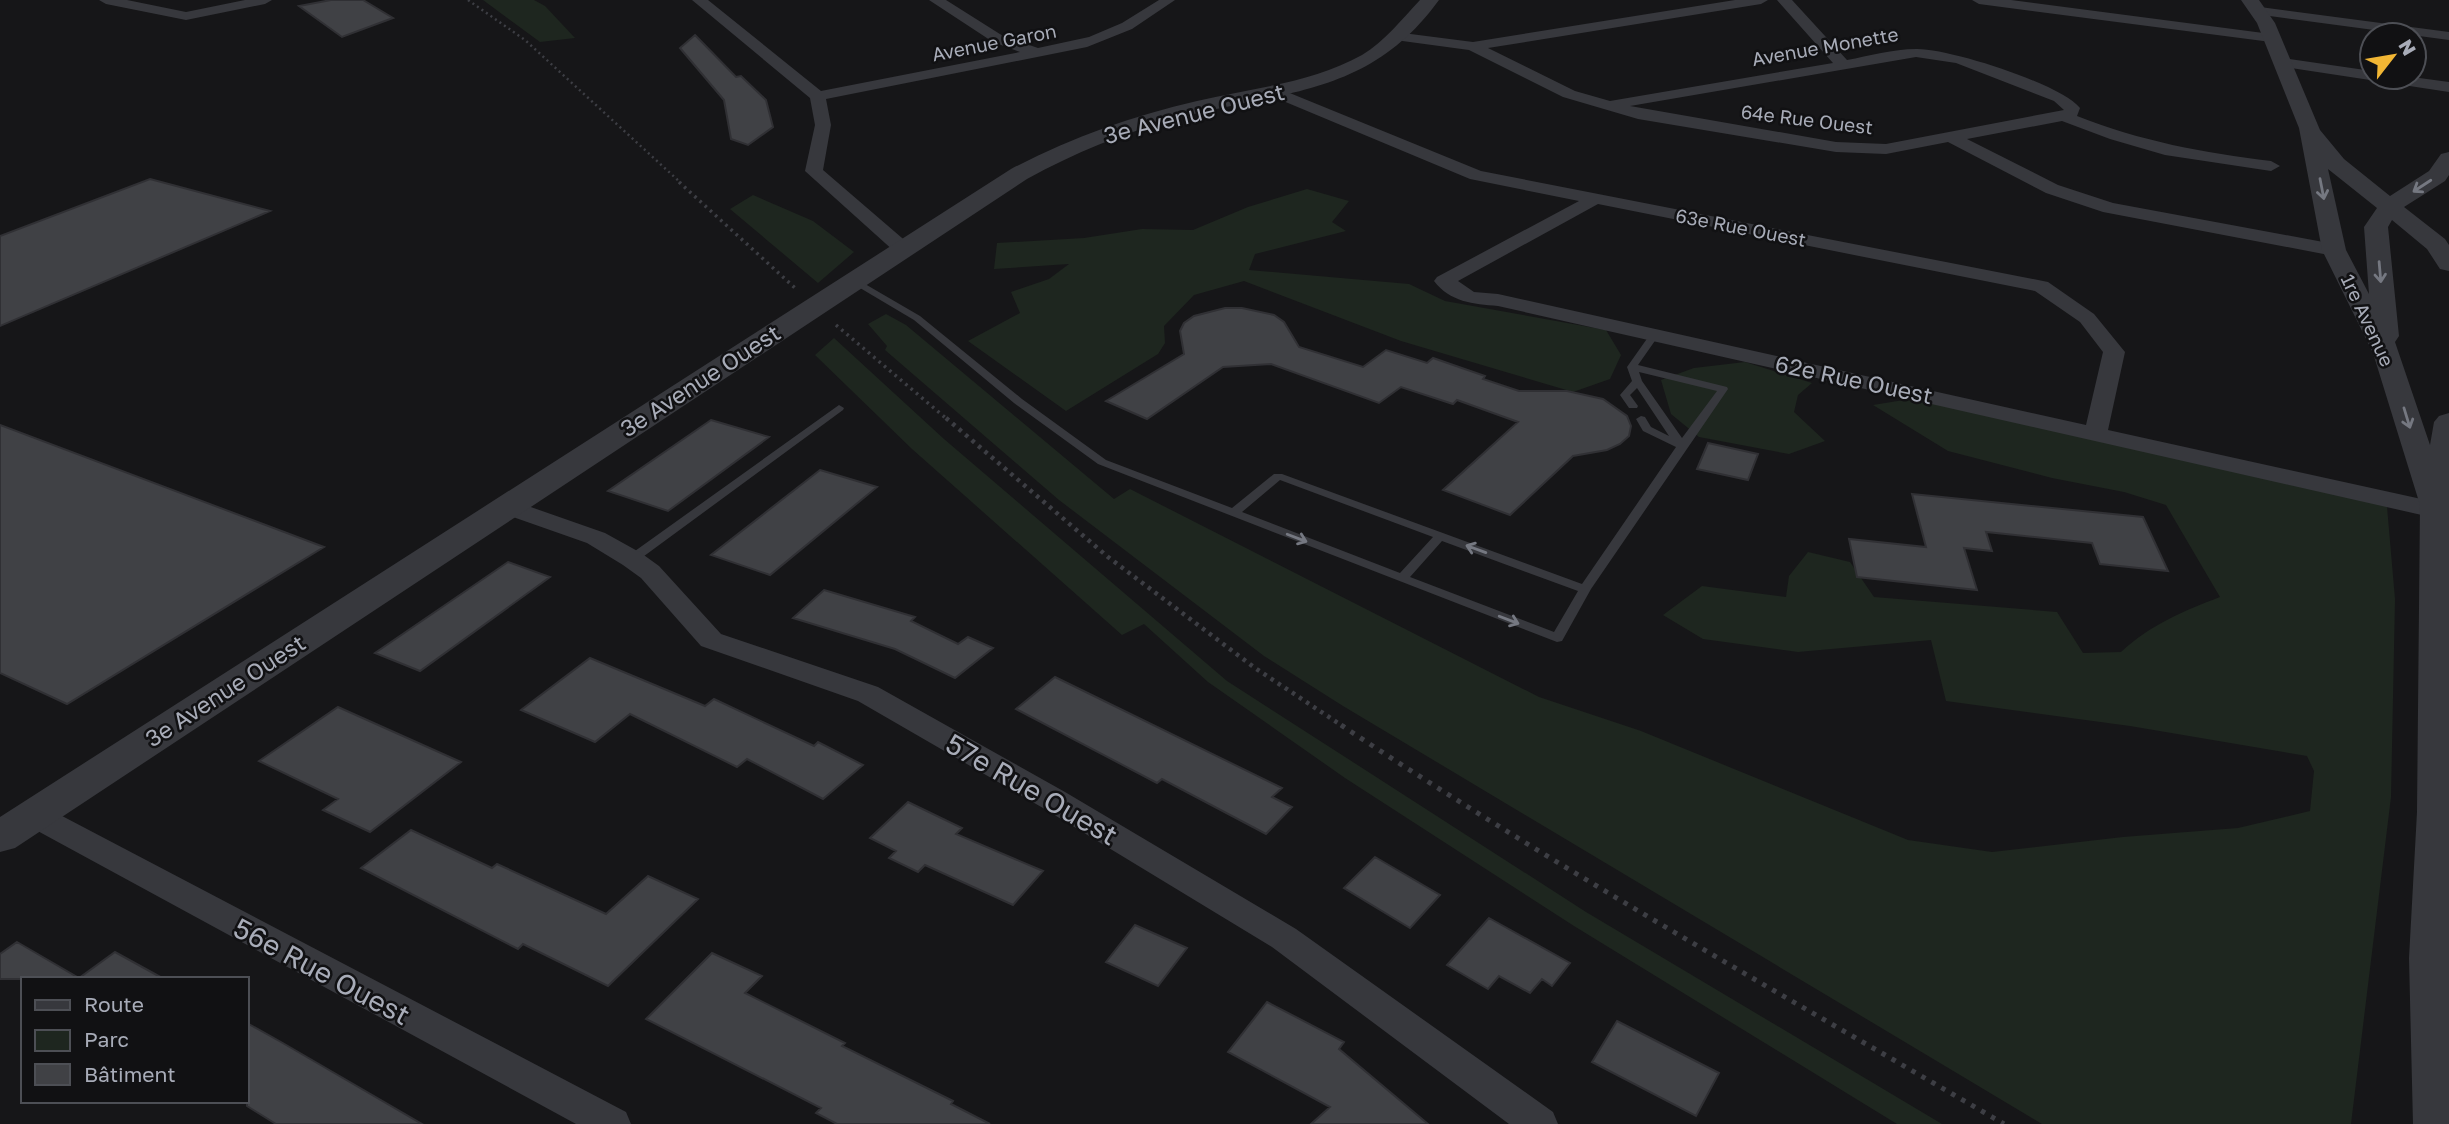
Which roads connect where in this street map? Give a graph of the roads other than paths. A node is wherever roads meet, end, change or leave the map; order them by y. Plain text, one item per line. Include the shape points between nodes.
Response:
1 (106, 0) edge
2 (265, 0) edge
3 (699, 0) edge
4 (936, 0) edge
5 (1168, 0) edge
6 (1430, 0) edge
7 (1761, 0) edge
8 (1784, 0) edge
9 (1979, 0) edge
10 (2255, 5) edge
11 (1395, 36) junction
12 (2449, 36) edge
13 (2272, 38) junction
14 (1473, 46) junction
15 (1038, 53) junction
16 (2283, 63) junction
17 (1842, 64) junction
18 (2358, 74) edge
19 (2428, 84) edge
20 (2449, 87) edge
21 (1275, 92) junction
22 (818, 96) junction
23 (1604, 106) junction
24 (2064, 116) junction
25 (2309, 128) junction
26 (1950, 137) junction
27 (2449, 159) edge
28 (2271, 166) dead end
29 (1595, 199) junction
30 (2389, 207) junction
31 (902, 248) junction
32 (2334, 250) junction
33 (2449, 264) edge
34 (853, 280) junction
35 (1654, 335) junction
36 (2388, 353) junction
37 (1632, 367) junction
38 (1637, 381) junction
39 (1633, 406) dead end
40 (839, 408) dead end
41 (1641, 419) dead end
42 (2449, 422) edge
43 (2096, 432) junction
44 (1682, 446) junction
45 (505, 506) junction
46 (2435, 510) junction
47 (1233, 513) junction
48 (1440, 536) junction
49 (632, 559) junction
50 (1402, 578) junction
51 (1586, 589) junction
52 (34, 815) junction
53 (0, 837) edge
54 (2440, 961) edge
55 (611, 1124) edge
56 (1539, 1124) edge
57 (2438, 1124) edge

1 - 2 street via 186,16
3 - 22 street
4 - 15 street via 998,39
5 - 15 street, Avenue Garon via 1115,34
6 - 11 street, 3e Avenue Ouest
7 - 14 street
8 - 17 street
9 - 13 street
10 - 12 street
10 - 13 street, 1re Avenue
11 - 14 street, 64e Rue Ouest
11 - 21 street, 3e Avenue Ouest via 1371,57 1339,73
13 - 16 street, 1re Avenue
14 - 23 street, 64e Rue Ouest via 1569,94
15 - 22 street, Avenue Garon
16 - 18 street
16 - 25 street, 1re Avenue
17 - 23 street, Avenue Monette
17 - 24 street, Avenue Monette via 1901,53 1944,56 2060,98 2072,108
19 - 20 street
21 - 29 street, 63e Rue Ouest via 1476,175
21 - 31 street, 3e Avenue Ouest via 1174,113 1084,142 1019,174
22 - 31 street via 823,125 814,171
23 - 26 street, 64e Rue Ouest via 1836,147 1886,149
24 - 26 street
24 - 28 street via 2137,144 2216,161
25 - 30 street, 1re Avenue via 2336,164
25 -> 32 street, 1re Avenue
26 - 32 street via 2085,201
27 -> 30 street via 2437,176
29 - 35 street, 62e Rue Ouest via 1444,281 1469,298 1498,300
29 - 43 street, 63e Rue Ouest via 2041,286 2087,318 2114,352
30 - 33 street, 1re Avenue via 2436,244
30 -> 36 street via 2376,228
31 - 34 street, 3e Avenue Ouest
32 - 36 street, 1re Avenue
34 - 45 street, 3e Avenue Ouest
34 - 47 lane via 917,318 1102,462
35 - 37 lane
35 - 43 street, 62e Rue Ouest
36 -> 46 street, 1re Avenue
37 - 38 lane
37 - 44 lane via 1723,389
38 - 39 lane via 1625,395
38 - 44 lane
40 - 49 lane
41 - 44 lane via 1647,429
42 - 46 street, 1re Avenue
43 - 46 street, 62e Rue Ouest
44 - 51 lane
45 - 49 street, 57e Rue Ouest via 596,538
45 - 52 street, 3e Avenue Ouest
46 - 54 street, 1re Avenue
47 - 48 lane via 1278,476
47 -> 50 lane
48 - 50 lane
51 -> 48 lane
49 - 56 street, 57e Rue Ouest via 650,572 711,640 868,694 1054,800 1284,938
50 -> 51 lane via 1557,638
52 - 53 street, 3e Avenue Ouest
52 - 55 street, 56e Rue Ouest
54 - 57 street, 1re Avenue

